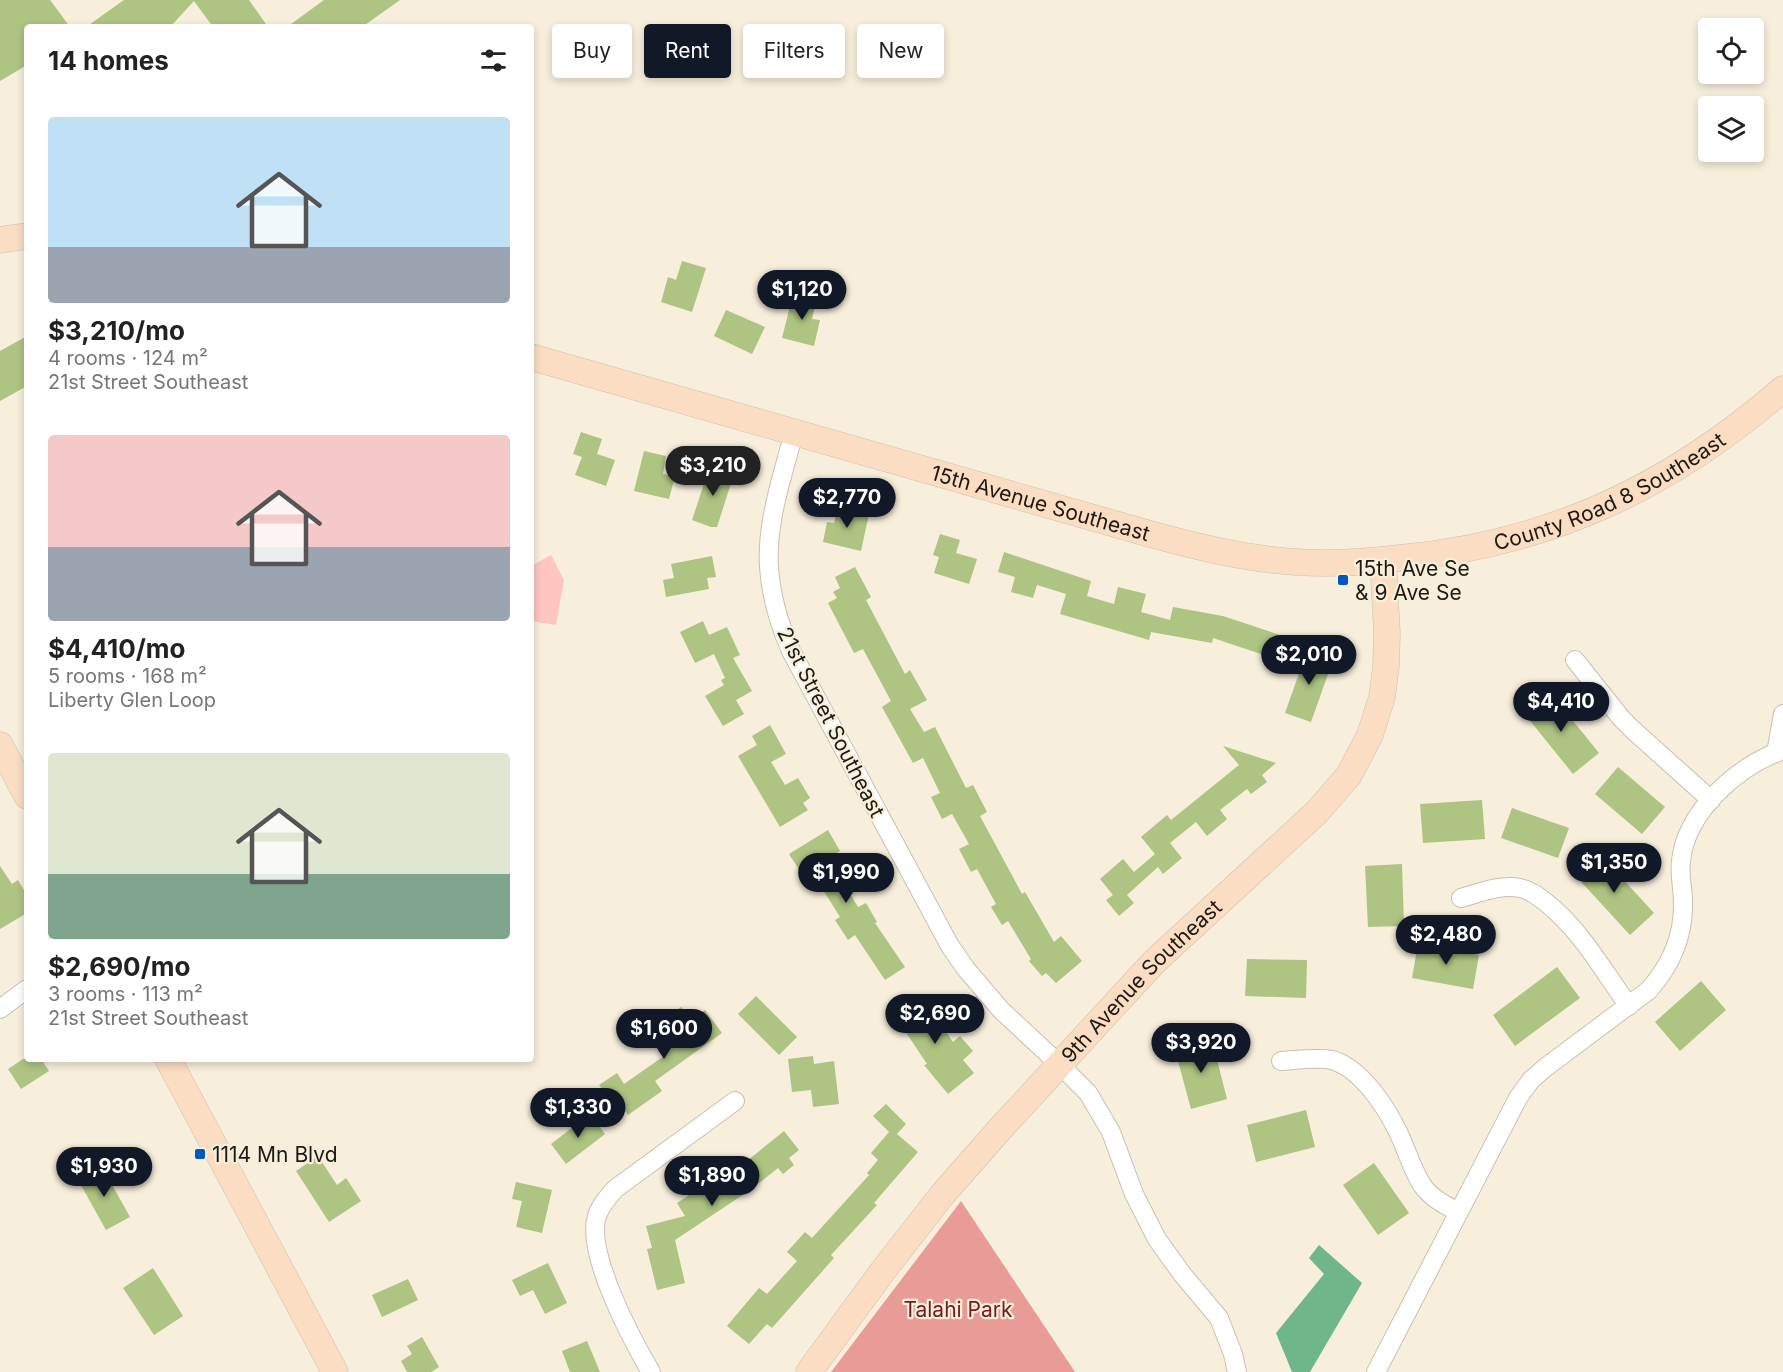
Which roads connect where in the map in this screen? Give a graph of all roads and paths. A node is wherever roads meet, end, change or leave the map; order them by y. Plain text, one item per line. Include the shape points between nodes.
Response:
1 (24, 236) edge
2 (0, 240) edge
3 (534, 358) edge
4 (1783, 389) edge
5 (794, 432) junction
6 (1383, 560) junction
7 (1575, 660) dead end
8 (1783, 714) edge
9 (0, 745) edge
10 (1779, 751) edge
11 (24, 790) edge
12 (1711, 800) junction
13 (1461, 898) dead end
14 (24, 991) edge
15 (1629, 1006) junction
16 (0, 1009) edge
17 (1281, 1061) dead end
18 (170, 1062) edge
19 (1059, 1064) junction
20 (735, 1101) dead end
21 (1458, 1212) junction
22 (335, 1372) edge
23 (651, 1372) edge
24 (809, 1372) edge
25 (1237, 1372) edge
26 (1376, 1372) edge

1 - 2 street
3 - 5 street, 15th Avenue Southeast
4 - 6 street, County Road 8 Southeast via 1700,453 1599,509 1491,544
5 - 6 street, 15th Avenue Southeast via 1202,548 1297,562
5 - 19 street, 21st Street Southeast via 769,542 768,567 779,624 950,946 983,991
6 - 19 street, 9th Avenue Southeast via 1387,633 1382,697 1371,735 1349,774 1317,812 1154,962
7 - 12 street via 1621,718
8 - 10 street
9 - 11 street
10 - 12 street via 1734,778
12 - 15 street via 1695,820 1685,842 1679,941 1660,977
13 - 15 street via 1508,887 1536,895 1582,939
14 - 16 street
15 - 21 street via 1532,1080 1514,1105
17 - 21 street via 1331,1060 1358,1075 1388,1113 1422,1185 1437,1201
18 - 22 street
19 - 24 street, 9th Avenue Southeast via 942,1195
19 - 25 street, 21st Street Southeast via 1088,1093 1102,1114 1143,1215 1169,1258 1219,1318
20 - 23 street via 615,1189 597,1216 594,1233 604,1273
21 - 26 street

